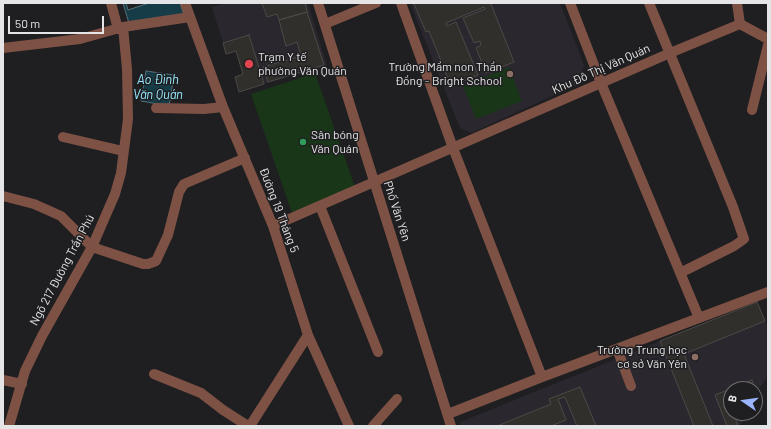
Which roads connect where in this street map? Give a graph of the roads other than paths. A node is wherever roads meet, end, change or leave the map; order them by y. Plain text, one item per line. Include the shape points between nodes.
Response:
1 (111, 3) edge
2 (185, 3) edge
3 (318, 3) edge
4 (376, 3) edge
5 (401, 3) edge
6 (570, 3) edge
7 (649, 3) edge
8 (737, 3) edge
9 (190, 18) junction
10 (325, 24) junction
11 (740, 24) junction
12 (120, 28) junction
13 (768, 39) edge
14 (768, 45) edge
15 (3, 48) edge
16 (670, 52) junction
17 (601, 83) junction
18 (223, 107) junction
19 (156, 108) dead end
20 (752, 110) dead end
21 (62, 137) dead end
22 (453, 148) junction
23 (123, 150) junction
24 (245, 158) junction
25 (374, 182) junction
26 (3, 196) edge
27 (320, 206) junction
28 (273, 226) junction
29 (92, 247) junction
30 (680, 273) junction
31 (768, 292) edge
32 (699, 318) junction
33 (308, 335) junction
34 (617, 349) junction
35 (378, 352) dead end
36 (154, 374) dead end
37 (542, 377) junction
38 (3, 380) edge
39 (22, 384) junction
40 (631, 386) dead end
41 (397, 400) dead end
42 (448, 414) junction
43 (9, 426) edge
44 (249, 426) edge
45 (349, 426) edge
46 (373, 426) edge
47 (451, 426) edge

1 - 12 street, Ngõ 217 Đường Trần Phú
2 - 9 street, Đường 19 Tháng 5
3 - 10 street, Phố Văn Yên
4 - 10 street
5 - 22 street
6 - 17 street
7 - 16 street
8 - 11 street
9 - 12 street
9 - 18 street, Đường 19 Tháng 5
10 - 25 street, Phố Văn Yên
11 - 13 street
11 - 16 street, Khu Đô Thị Văn Quán
12 - 15 street via 80,39
12 - 23 street, Ngõ 217 Đường Trần Phú via 127,69 128,119
14 - 20 street
16 - 17 street, Khu Đô Thị Văn Quán
16 - 30 street via 744,239
17 - 22 street, Khu Đô Thị Văn Quán
17 - 30 street
18 - 19 street
18 - 24 street, Đường 19 Tháng 5
21 - 23 street
22 - 25 street, Khu Đô Thị Văn Quán
22 - 37 street
23 - 29 street, Ngõ 217 Đường Trần Phú via 115,194
24 - 28 street, Đường 19 Tháng 5
24 - 29 street via 187,182 181,187 168,235 156,261 143,264
25 - 27 street, Khu Đô Thị Văn Quán
25 - 42 street, Phố Văn Yên
26 - 29 street via 34,204 61,216
27 - 28 street, Khu Đô Thị Văn Quán
27 - 35 street
28 - 33 street, Đường 19 Tháng 5
29 - 39 street, Ngõ 217 Đường Trần Phú via 42,336 25,371
30 - 32 street
31 - 32 street
32 - 34 street
33 - 44 street
33 - 45 street, Đường 19 Tháng 5
34 - 37 street
34 - 40 street
36 - 44 street via 201,393
37 - 42 street
38 - 39 street
39 - 43 street, Ngõ 217 Đường Trần Phú
41 - 46 street
42 - 47 street, Phố Văn Yên

